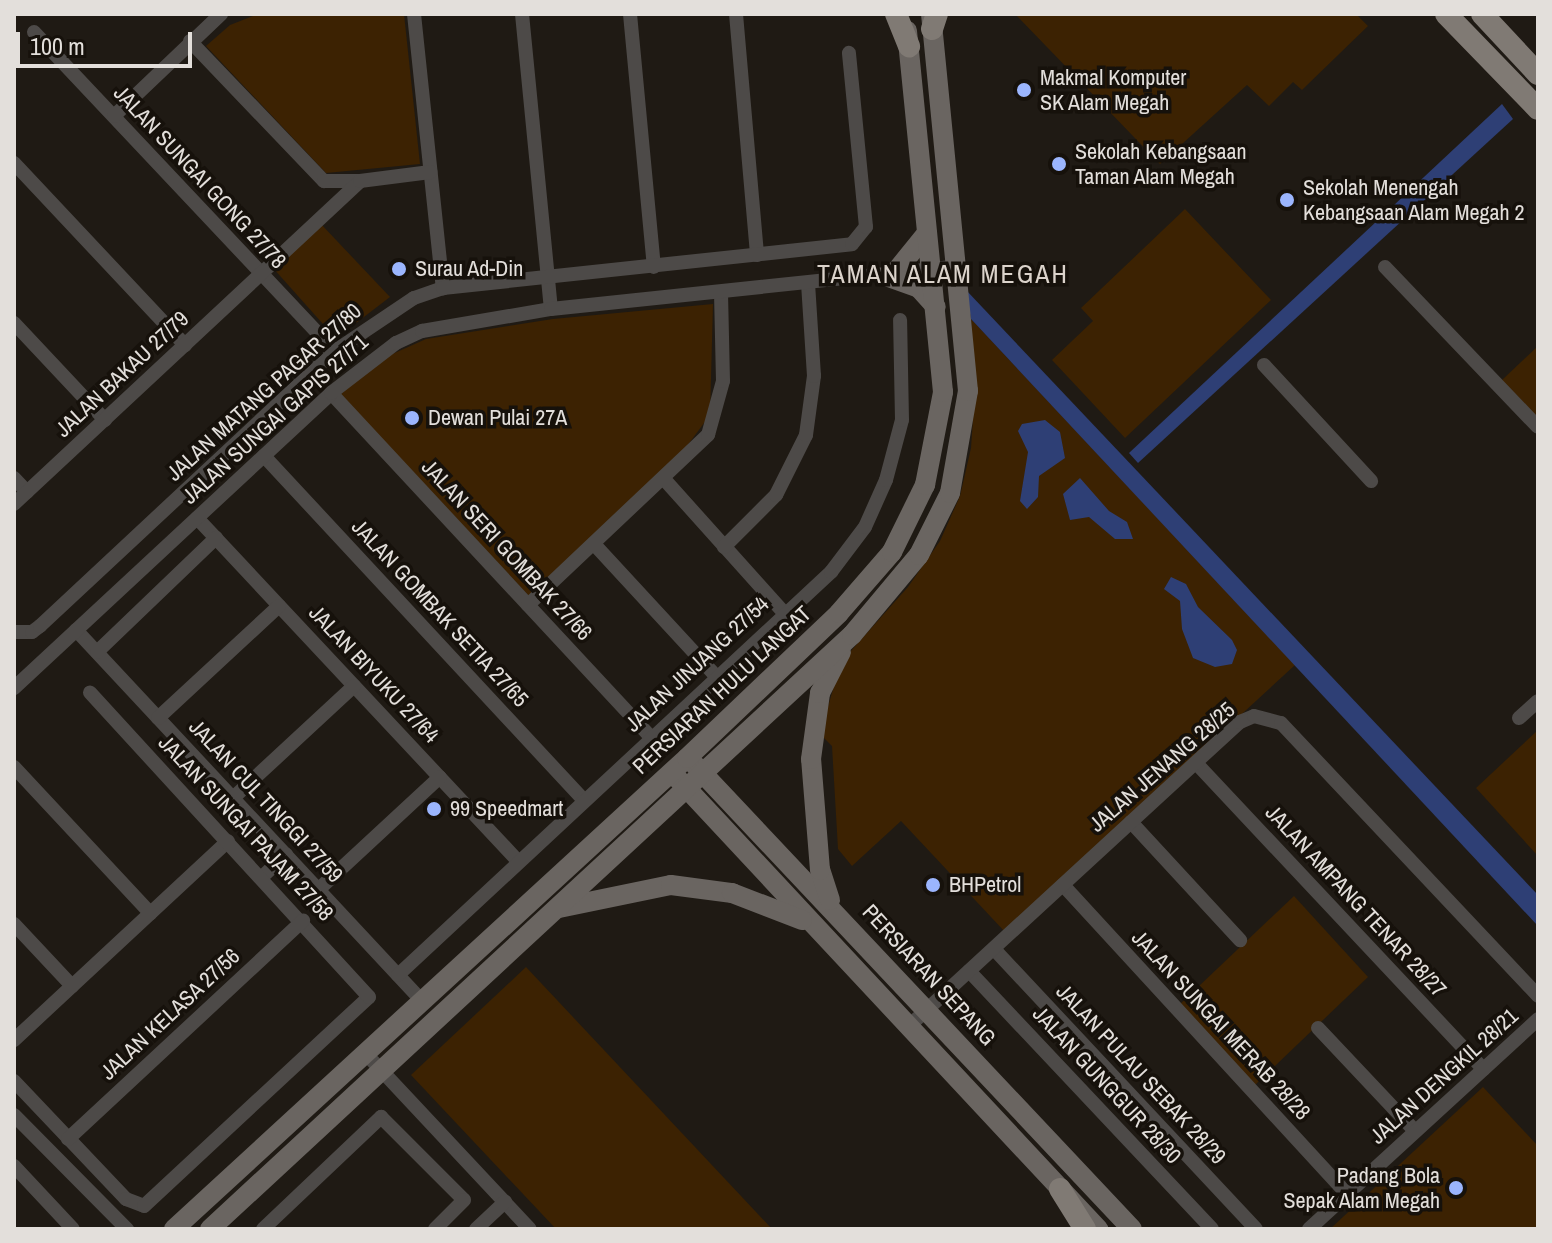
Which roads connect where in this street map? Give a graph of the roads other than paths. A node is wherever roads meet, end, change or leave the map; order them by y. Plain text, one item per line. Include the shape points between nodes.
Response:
1 (221, 14) edge
2 (414, 14) edge
3 (522, 14) edge
4 (630, 14) edge
5 (736, 14) edge
6 (896, 14) edge
7 (905, 14) edge
8 (1446, 14) edge
9 (1482, 14) edge
10 (933, 19) edge
11 (34, 32) dead end
12 (190, 41) junction
13 (909, 46) junction
14 (849, 53) dead end
15 (1538, 74) edge
16 (1538, 109) edge
17 (114, 116) junction
18 (14, 163) edge
19 (430, 172) junction
20 (360, 181) junction
21 (927, 233) junction
22 (757, 255) junction
23 (957, 266) junction
24 (654, 267) junction
25 (1385, 267) dead end
26 (932, 270) junction
27 (261, 275) junction
28 (890, 275) junction
29 (550, 278) junction
30 (808, 284) junction
31 (443, 288) junction
32 (721, 292) junction
33 (936, 307) junction
34 (551, 309) junction
35 (900, 320) dead end
36 (14, 323) edge
37 (185, 345) junction
38 (335, 351) junction
39 (1264, 365) dead end
40 (331, 393) junction
41 (105, 420) junction
42 (1538, 427) edge
43 (264, 456) junction
44 (14, 478) edge
45 (664, 479) junction
46 (1371, 481) dead end
47 (27, 492) junction
48 (14, 504) edge
49 (197, 518) junction
50 (216, 538) junction
51 (594, 544) junction
52 (724, 547) junction
53 (528, 605) junction
54 (279, 606) junction
55 (785, 614) junction
56 (76, 630) junction
57 (14, 632) edge
58 (852, 635) junction
59 (97, 652) junction
60 (716, 676) junction
61 (17, 680) edge
62 (354, 686) junction
63 (90, 693) dead end
64 (1538, 701) edge
65 (158, 718) junction
66 (1519, 718) dead end
67 (651, 737) junction
68 (1196, 763) junction
69 (694, 765) junction
70 (14, 767) edge
71 (440, 777) junction
72 (678, 780) junction
73 (233, 798) junction
74 (584, 800) junction
75 (1131, 822) junction
76 (228, 841) junction
77 (286, 855) junction
78 (518, 861) junction
79 (262, 877) junction
80 (1063, 885) junction
81 (318, 890) junction
82 (553, 909) junction
83 (836, 912) junction
84 (150, 913) junction
85 (303, 921) junction
86 (14, 924) edge
87 (816, 928) junction
88 (1240, 940) dead end
89 (994, 949) junction
90 (969, 971) junction
91 (398, 975) junction
92 (72, 986) junction
93 (1538, 996) edge
94 (423, 1002) junction
95 (929, 1008) junction
96 (1538, 1019) edge
97 (908, 1027) junction
98 (1318, 1028) dead end
99 (14, 1040) edge
100 (374, 1062) junction
101 (1483, 1069) junction
102 (14, 1081) edge
103 (14, 1115) edge
104 (1415, 1131) junction
105 (445, 1138) junction
106 (68, 1139) junction
107 (424, 1157) junction
108 (14, 1166) edge
109 (1060, 1189) junction
110 (1347, 1194) junction
111 (505, 1202) junction
112 (123, 1228) edge
113 (73, 1229) edge
114 (174, 1229) edge
115 (210, 1229) edge
116 (263, 1229) edge
117 (435, 1229) edge
118 (476, 1229) edge
119 (530, 1229) edge
120 (1085, 1229) edge
121 (1098, 1229) edge
122 (1132, 1229) edge
123 (1212, 1229) edge
124 (1256, 1229) edge
125 (1309, 1229) edge

1 - 12 street
2 - 19 street
3 - 29 street
4 - 24 street
5 - 22 street
6 - 13 main road
7 - 13 main road, PERSIARAN HULU LANGAT
8 - 16 main road
9 - 15 main road
10 - 23 main road, PERSIARAN HULU LANGAT
11 - 17 street, JALAN SUNGAI GONG 27/78
12 - 17 street
12 - 20 street via 324,181
13 - 21 main road, PERSIARAN HULU LANGAT
14 - 22 street, JALAN MATANG PAGAR 27/80 via 866,227 860,238 843,247
17 - 27 street, JALAN SUNGAI GONG 27/78
18 - 37 street
19 - 20 street
19 - 31 street
20 - 27 street, JALAN BAKAU 27/79
21 - 26 main road, PERSIARAN HULU LANGAT
21 - 28 main road
22 - 24 street, JALAN MATANG PAGAR 27/80
23 - 26 street, JALAN SUNGAI GAPIS 27/71
23 - 58 main road, PERSIARAN HULU LANGAT via 968,391 950,493 919,555
24 - 29 street, JALAN MATANG PAGAR 27/80
25 - 42 street
26 - 28 street, JALAN SUNGAI GAPIS 27/71
26 - 33 main road, PERSIARAN HULU LANGAT
27 - 37 street, JALAN BAKAU 27/79
27 - 38 street, JALAN SUNGAI GONG 27/78
28 - 30 street, JALAN SUNGAI GAPIS 27/71
28 - 33 main road via 919,288
29 - 31 street, JALAN MATANG PAGAR 27/80
29 - 34 street
30 - 32 street, JALAN SUNGAI GAPIS 27/71
30 - 52 street via 814,376 806,435 776,495
31 - 38 street, JALAN MATANG PAGAR 27/80 via 390,310
32 - 34 street, JALAN SUNGAI GAPIS 27/71
32 - 45 street via 719,412 699,446
33 - 69 main road, PERSIARAN HULU LANGAT via 943,392 940,424 925,485 905,531 866,585
34 - 40 street, JALAN SUNGAI GAPIS 27/71 via 422,331 375,356
35 - 55 street, JALAN JINJANG 27/54 via 902,420 886,480 865,527 831,572
36 - 41 street
37 - 41 street, JALAN BAKAU 27/79
38 - 57 street, JALAN MATANG PAGAR 27/80 via 40,626 32,632
39 - 46 street
40 - 43 street, JALAN SUNGAI GAPIS 27/71
40 - 53 street, JALAN SERI GOMBAK 27/66
41 - 47 street, JALAN BAKAU 27/79
43 - 49 street, JALAN SUNGAI GAPIS 27/71
43 - 74 street, JALAN GOMBAK SETIA 27/65
44 - 47 street
45 - 51 street
45 - 52 street
47 - 48 street, JALAN BAKAU 27/79
49 - 50 street, JALAN BIYUKU 27/64
49 - 56 street, JALAN SUNGAI GAPIS 27/71
50 - 54 street, JALAN BIYUKU 27/64
50 - 59 street
51 - 53 street
51 - 60 street
52 - 55 street
53 - 67 street, JALAN SERI GOMBAK 27/66
54 - 62 street, JALAN BIYUKU 27/64
54 - 65 street
55 - 60 street, JALAN JINJANG 27/54
56 - 59 street, JALAN CUL TINGGI 27/59
56 - 61 street, JALAN SUNGAI GAPIS 27/71
58 - 69 main road, PERSIARAN HULU LANGAT
58 - 83 main road via 820,693 811,759 820,870
59 - 65 street, JALAN CUL TINGGI 27/59
60 - 67 street, JALAN JINJANG 27/54
62 - 71 street, JALAN BIYUKU 27/64
62 - 73 street
63 - 76 street, JALAN SUNGAI PAJAM 27/58
64 - 66 street
65 - 73 street, JALAN CUL TINGGI 27/59
67 - 74 street, JALAN JINJANG 27/54
68 - 75 street, JALAN JENANG 28/25
68 - 93 street, JALAN JENANG 28/25 via 1247,717 1263,715 1281,723
68 - 101 street, JALAN AMPANG TENAR 28/27
69 - 72 main road, PERSIARAN HULU LANGAT
69 - 83 main road, PERSIARAN SEPANG
70 - 84 street
71 - 78 street, JALAN BIYUKU 27/64
71 - 81 street
72 - 82 main road, PERSIARAN HULU LANGAT
72 - 87 main road
72 - 94 main road, PERSIARAN HULU LANGAT
73 - 77 street, JALAN CUL TINGGI 27/59
74 - 78 street, JALAN JINJANG 27/54
75 - 80 street, JALAN JENANG 28/25
75 - 88 street
76 - 79 street, JALAN SUNGAI PAJAM 27/58
76 - 84 street
77 - 79 street
77 - 81 street, JALAN CUL TINGGI 27/59
78 - 91 street, JALAN JINJANG 27/54
79 - 85 street, JALAN SUNGAI PAJAM 27/58
80 - 89 street, JALAN JENANG 28/25
80 - 110 street, JALAN SUNGAI MERAB 28/28
81 - 91 street, JALAN CUL TINGGI 27/59
82 - 87 main road via 621,892 692,886 769,904
82 - 100 main road, PERSIARAN HULU LANGAT
83 - 95 main road, PERSIARAN SEPANG
84 - 92 street
85 - 106 street, JALAN KELASA 27/56
85 - 106 street, JALAN SUNGAI PAJAM 27/58 via 369,992 364,1005 151,1204 134,1205 126,1199
86 - 92 street
87 - 97 main road
89 - 90 street, JALAN JENANG 28/25
89 - 124 street, JALAN PULAU SEBAK 28/29
90 - 95 street, JALAN JENANG 28/25
90 - 123 street, JALAN GUNGGUR 28/30
91 - 94 street, JALAN CUL TINGGI 27/59
92 - 99 street
94 - 100 main road, PERSIARAN HULU LANGAT
95 - 97 street, JALAN JENANG 28/25
95 - 122 main road, PERSIARAN SEPANG
96 - 101 street, JALAN DENGKIL 28/21
97 - 109 main road
98 - 104 street
100 - 105 street
100 - 114 main road, PERSIARAN HULU LANGAT
100 - 115 main road, PERSIARAN HULU LANGAT
101 - 104 street, JALAN DENGKIL 28/21
102 - 106 street
103 - 112 street
104 - 110 street, JALAN DENGKIL 28/21
105 - 107 street
105 - 111 street
107 - 116 street via 381,1117
107 - 117 street via 462,1198
108 - 113 street
109 - 120 main road
109 - 121 main road
110 - 125 street, JALAN DENGKIL 28/21
111 - 118 street
111 - 119 street

